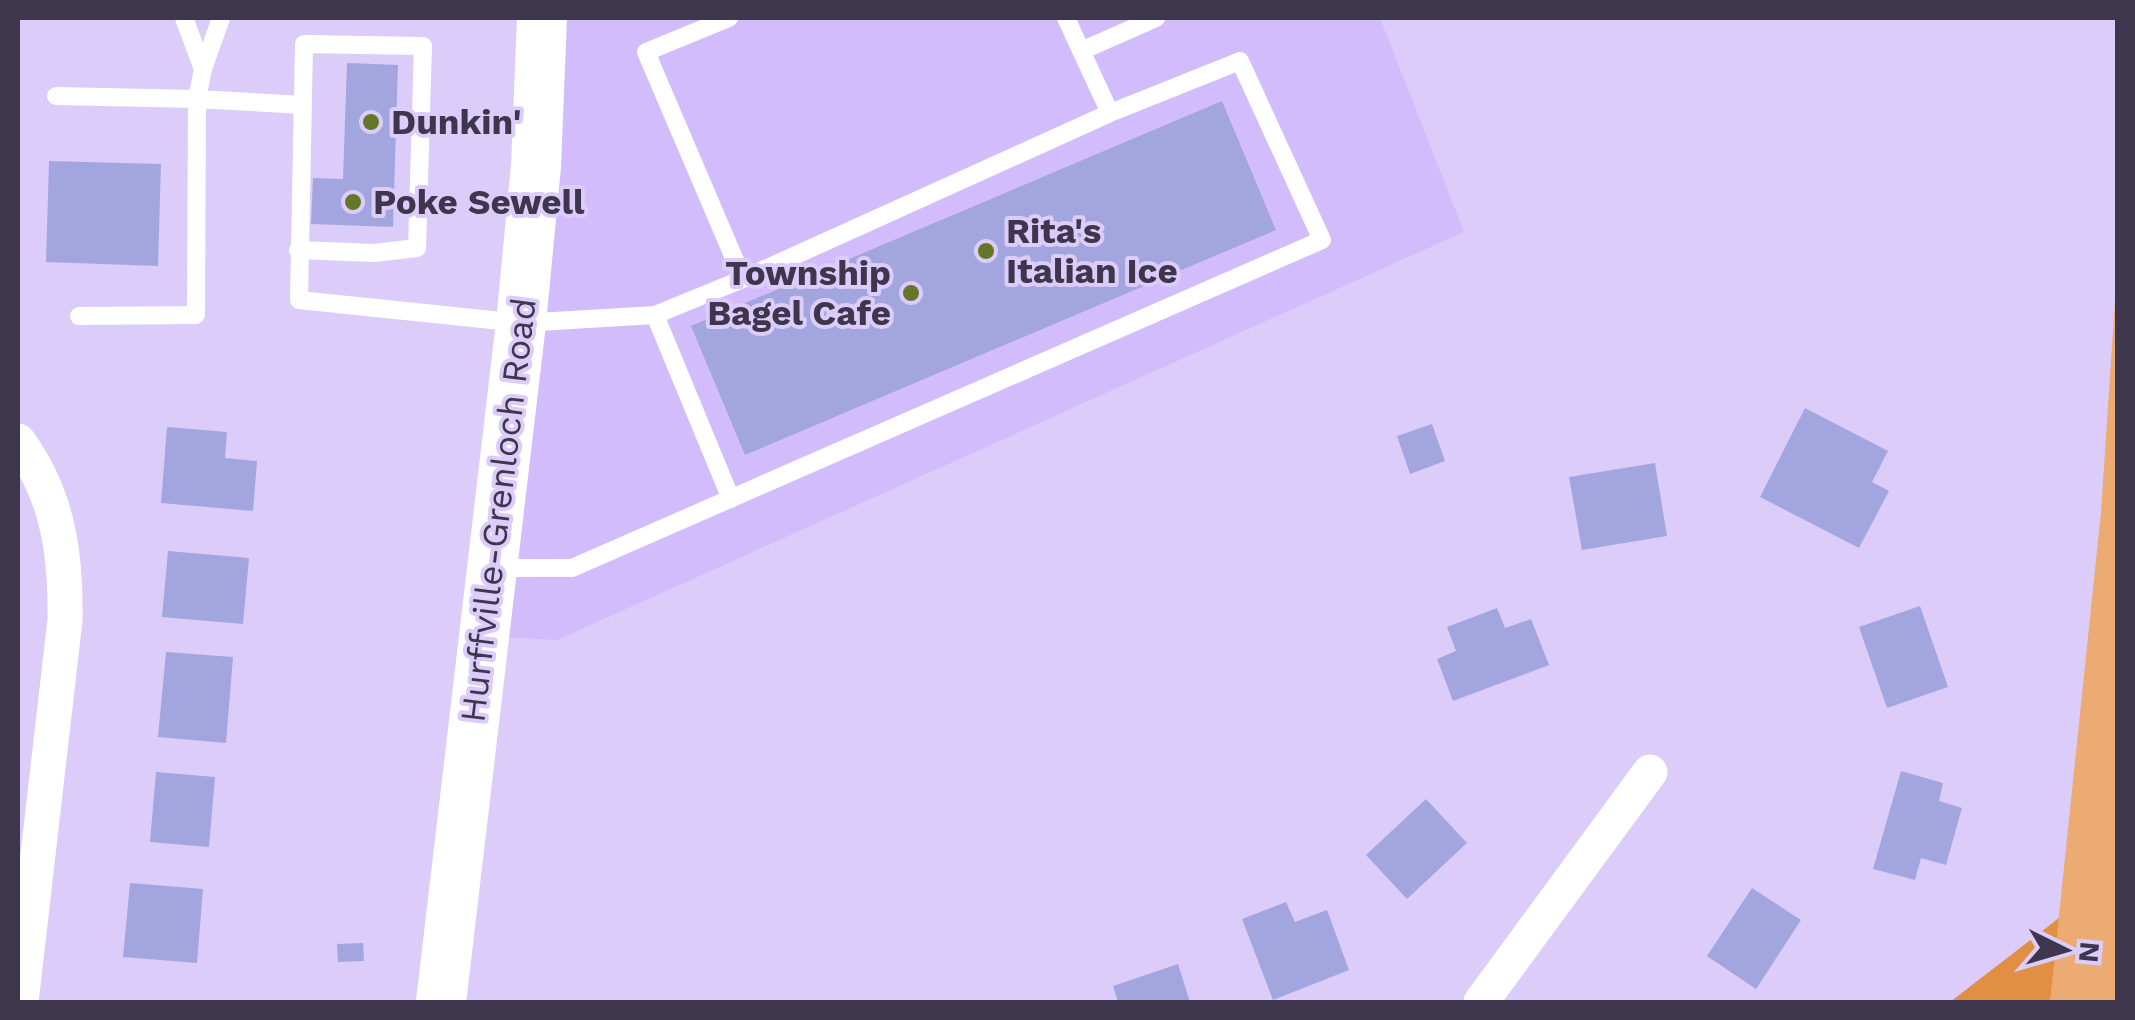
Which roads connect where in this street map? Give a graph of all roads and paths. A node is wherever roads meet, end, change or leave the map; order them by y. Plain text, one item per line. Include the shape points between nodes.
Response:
1 (184, 18) edge
2 (221, 18) edge
3 (542, 18) edge
4 (729, 18) edge
5 (1066, 18) edge
6 (1156, 18) edge
7 (1081, 51) junction
8 (202, 69) junction
9 (56, 96) dead end
10 (196, 99) junction
11 (303, 105) junction
12 (1110, 113) junction
13 (298, 250) junction
14 (744, 279) junction
15 (654, 315) junction
16 (79, 316) dead end
17 (521, 322) junction
18 (18, 441) edge
19 (731, 499) junction
20 (490, 568) junction
21 (1650, 772) dead end
22 (21, 1002) edge
23 (442, 1002) edge
24 (1481, 1002) edge

1 - 8 lane
2 - 8 lane
3 - 17 main road, Hurffville-Grenloch Road
4 - 14 lane via 646,52
5 - 7 lane
6 - 7 lane
7 - 12 lane
8 - 10 lane
9 - 10 lane
10 - 11 lane
10 - 16 lane via 196,315
11 - 13 lane
11 - 13 lane via 304,44 423,46 417,248 374,254
12 - 14 lane
12 - 19 lane via 1240,61 1322,240
13 - 17 lane via 299,300
14 - 15 lane
15 - 17 lane
15 - 19 lane
17 - 20 main road, Hurffville-Grenloch Road
18 - 22 street via 50,497 66,570
19 - 20 lane via 572,568
20 - 23 main road, Hurffville-Grenloch Road
21 - 24 street

